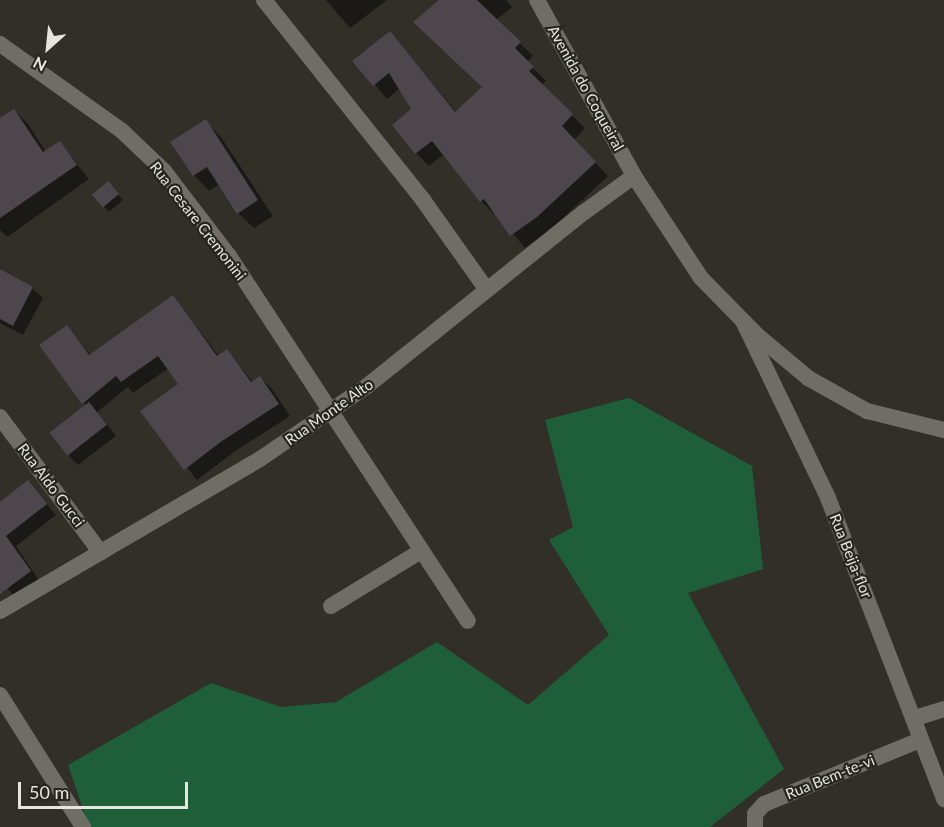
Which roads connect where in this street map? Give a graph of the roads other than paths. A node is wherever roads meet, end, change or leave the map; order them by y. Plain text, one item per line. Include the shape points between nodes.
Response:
1 (264, 0) edge
2 (537, 0) edge
3 (0, 44) edge
4 (634, 176) junction
5 (487, 290) junction
6 (742, 321) junction
7 (329, 412) junction
8 (0, 417) edge
9 (944, 430) edge
10 (421, 551) junction
11 (101, 553) junction
12 (331, 606) dead end
13 (0, 611) edge
14 (468, 621) dead end
15 (0, 695) edge
16 (944, 709) edge
17 (915, 718) junction
18 (920, 740) junction
19 (944, 799) edge
20 (83, 827) edge
21 (756, 827) edge

1 - 5 street via 423,200
2 - 4 street, Avenida do Coqueiral
3 - 7 street, Rua Cesare Cremonini via 122,131 164,171 229,256
4 - 5 street, Rua Monte Alto
4 - 6 street, Avenida do Coqueiral via 701,278
5 - 7 street, Rua Monte Alto
6 - 9 street via 808,378 867,411
6 - 17 street, Rua Beija-flor via 828,498
7 - 10 street, Rua Cesare Cremonini
7 - 11 street, Rua Monte Alto via 260,459
8 - 11 street, Rua Aldo Gucci
10 - 12 street
10 - 14 street, Rua Cesare Cremonini
11 - 13 street, Rua Monte Alto
15 - 20 street
16 - 17 street
17 - 18 street, Rua Beija-flor
18 - 19 street, Rua Beija-flor
18 - 21 street, Rua Bem-te-vi via 764,804 755,814

